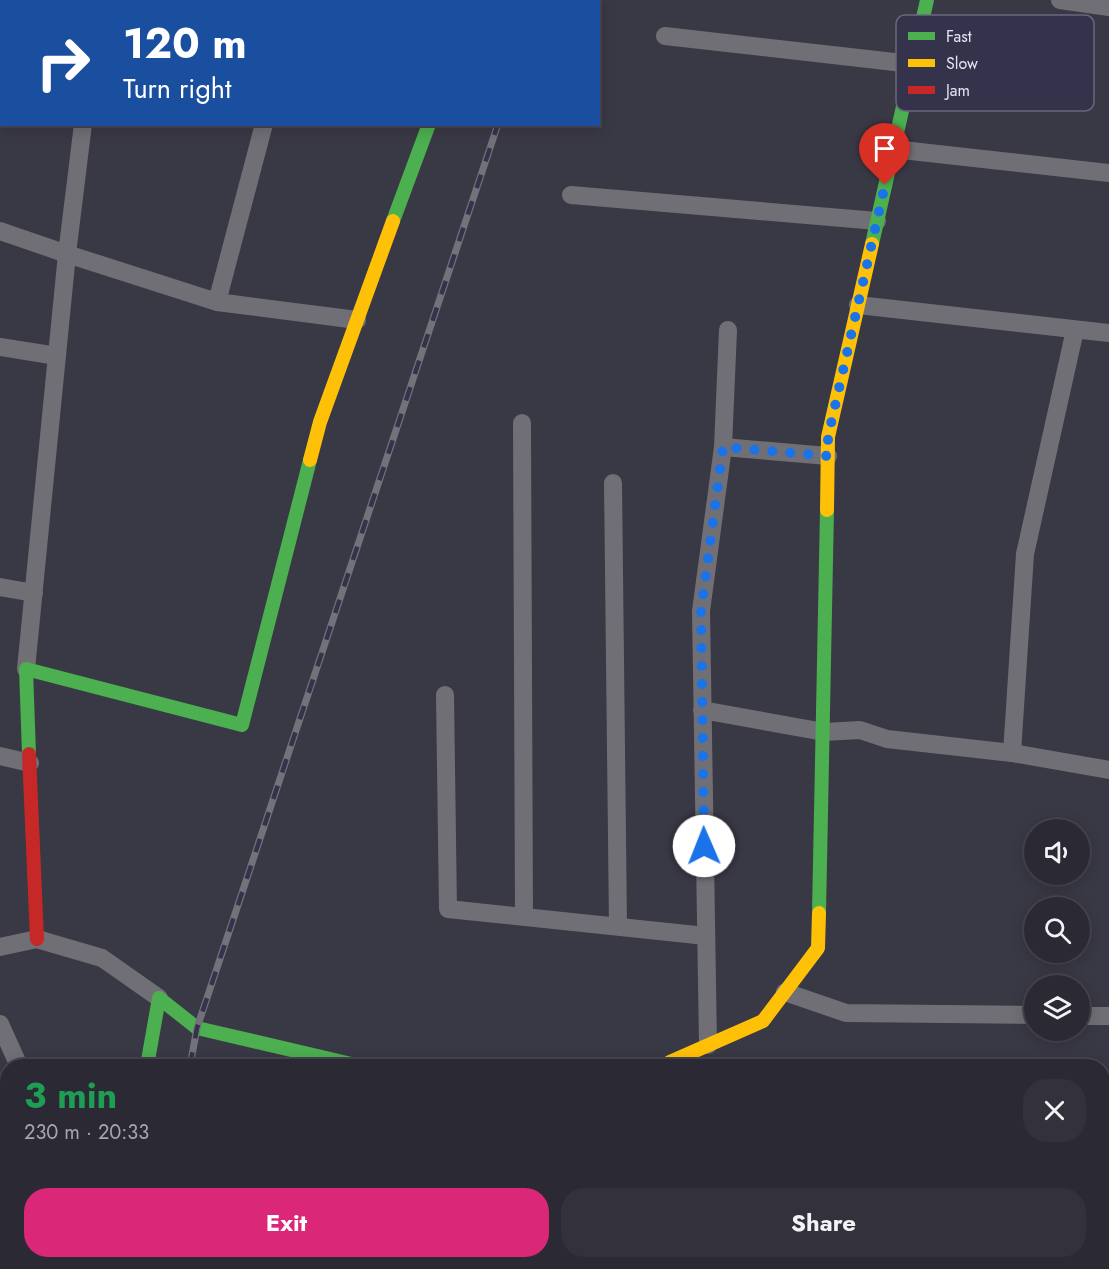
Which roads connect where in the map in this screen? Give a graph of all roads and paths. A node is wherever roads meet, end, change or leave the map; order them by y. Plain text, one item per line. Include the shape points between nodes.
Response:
1 (927, 0) edge
2 (1065, 0) edge
3 (1109, 7) edge
4 (923, 15) edge
5 (665, 36) dead end
6 (896, 62) edge
7 (901, 111) edge
8 (83, 126) edge
9 (263, 126) edge
10 (428, 126) edge
11 (893, 149) junction
12 (1109, 173) edge
13 (571, 195) dead end
14 (877, 221) junction
15 (0, 231) edge
16 (67, 254) junction
17 (217, 302) junction
18 (858, 305) junction
19 (357, 320) junction
20 (728, 330) dead end
21 (1075, 330) junction
22 (1109, 333) edge
23 (0, 347) edge
24 (57, 356) junction
25 (522, 423) dead end
26 (723, 447) junction
27 (828, 456) junction
28 (613, 483) dead end
29 (0, 587) edge
30 (34, 592) junction
31 (26, 669) junction
32 (445, 695) dead end
33 (702, 711) junction
34 (824, 732) junction
35 (1012, 753) junction
36 (0, 756) edge
37 (30, 763) junction
38 (1109, 770) edge
39 (524, 917) junction
40 (618, 926) junction
41 (706, 936) junction
42 (37, 939) junction
43 (0, 947) edge
44 (785, 992) junction
45 (159, 998) junction
46 (1024, 1015) edge
47 (1090, 1016) edge
48 (1109, 1016) edge
49 (0, 1024) edge
50 (708, 1045) junction
51 (16, 1059) edge
52 (148, 1059) edge
53 (330, 1059) edge
54 (677, 1059) edge

1 - 4 street
2 - 3 street
5 - 6 street
7 - 11 street
8 - 16 street
9 - 17 street
10 - 19 street
11 - 12 street
11 - 14 street
13 - 14 street
14 - 18 street
15 - 16 street
16 - 17 street
16 - 24 street
17 - 19 street
18 - 21 street
18 - 27 street via 828,437
19 - 31 street via 321,422 242,725
20 - 26 street
21 - 22 street
21 - 35 street via 1025,554
23 - 24 street
24 - 30 street
25 - 39 street
26 - 27 street
26 - 33 street via 701,611
27 - 34 street
28 - 40 street
29 - 30 street
30 - 31 street
31 - 37 street
32 - 39 street via 448,909
33 - 34 street
33 - 41 street
34 - 35 street via 860,730 886,739
34 - 44 street via 818,948
35 - 38 street
36 - 37 street
37 - 42 street
39 - 40 street
40 - 41 street
41 - 50 street
42 - 43 street
42 - 45 street via 102,958
44 - 46 street via 846,1013
44 - 50 street via 763,1021
45 - 52 street
45 - 53 street via 197,1028
47 - 48 street
49 - 51 street
50 - 54 street

